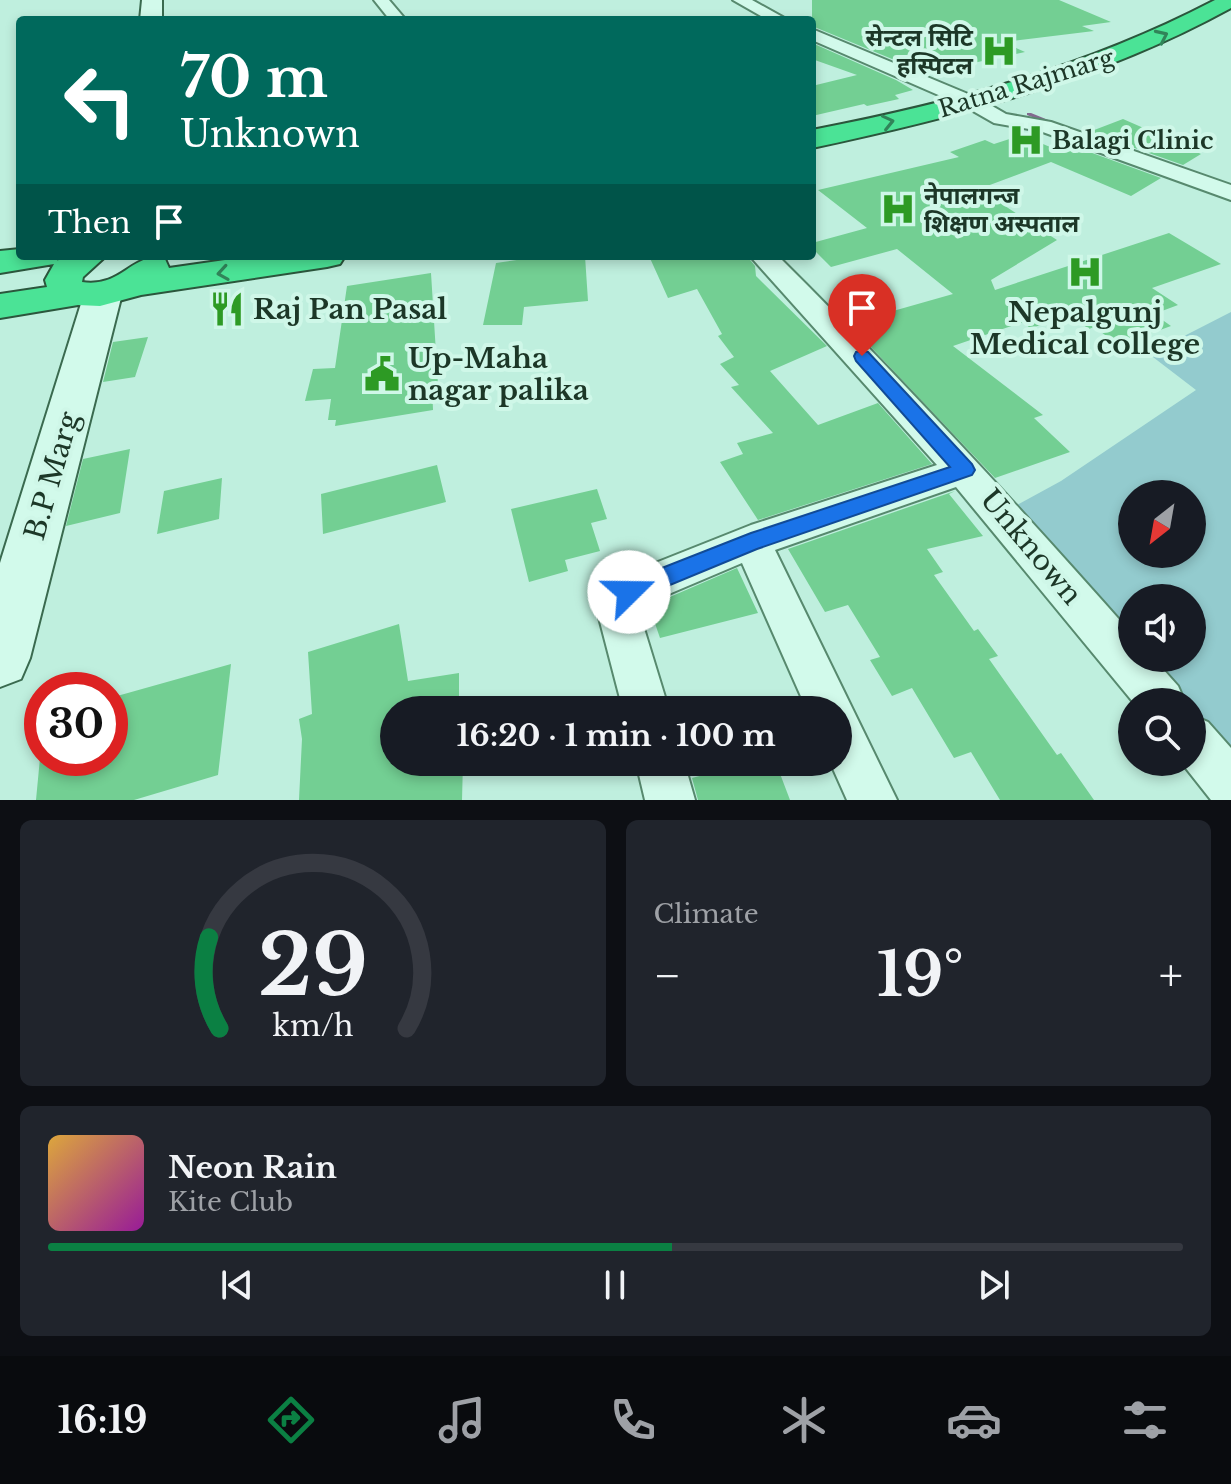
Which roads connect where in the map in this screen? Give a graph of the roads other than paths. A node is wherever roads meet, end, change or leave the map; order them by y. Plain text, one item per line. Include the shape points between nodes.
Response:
1 (381, 0) edge
2 (740, 0) edge
3 (1230, 0) edge
4 (395, 16) edge
5 (772, 16) edge
6 (816, 36) edge
7 (1213, 38) dead end
8 (973, 103) junction
9 (1001, 119) junction
10 (816, 138) edge
11 (855, 156) dead end
12 (1231, 193) edge
13 (155, 260) edge
14 (292, 260) edge
15 (767, 260) edge
16 (99, 282) edge
17 (0, 306) edge
18 (965, 470) junction
19 (751, 542) junction
20 (0, 658) edge
21 (1150, 688) edge
22 (642, 696) edge
23 (823, 696) edge
24 (1206, 755) edge
25 (852, 757) edge
26 (664, 776) edge
27 (1231, 786) edge
28 (670, 800) edge
29 (872, 800) edge

1 - 4 street
2 - 5 street
8 -> 3 highway, Ratna Rajmarg via 1134,49
6 - 8 street
7 - 9 highway, Ratna Rajmarg via 1159,63
8 - 9 street
10 -> 8 highway, Ratna Rajmarg
9 - 11 highway, Ratna Rajmarg
9 - 12 street via 1044,126
13 - 16 highway via 149,272
14 -> 16 highway
15 - 18 street, Unknown
16 - 17 highway
16 - 20 street, B.P Marg
18 - 19 street
18 - 21 street, Unknown
19 - 22 street via 629,592 618,610
19 - 23 street
24 - 27 street
25 - 29 street
26 - 28 street

